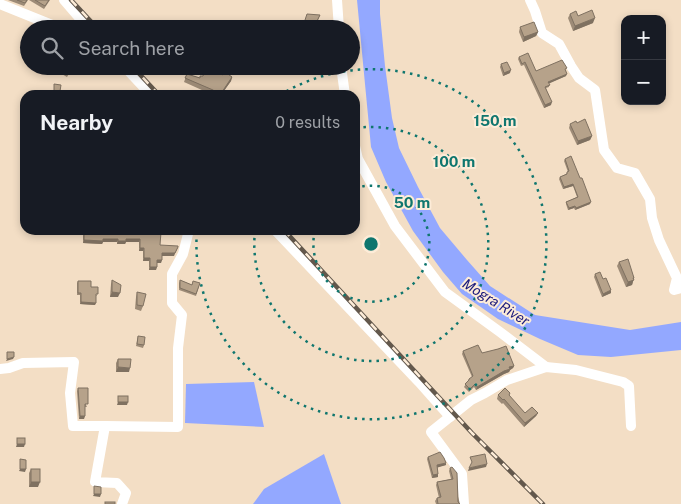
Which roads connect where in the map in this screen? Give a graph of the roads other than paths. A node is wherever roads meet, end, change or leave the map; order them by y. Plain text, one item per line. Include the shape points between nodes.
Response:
1 (64, 0) edge
2 (337, 0) edge
3 (530, 0) edge
4 (0, 4) edge
5 (41, 20) edge
6 (81, 20) edge
7 (339, 20) edge
8 (132, 75) edge
9 (342, 75) edge
10 (146, 90) edge
11 (344, 90) edge
12 (360, 163) edge
13 (188, 235) edge
14 (280, 235) edge
15 (681, 288) edge
16 (546, 367) junction
17 (0, 369) edge
18 (450, 417) junction
19 (105, 426) junction
20 (631, 426) dead end
21 (122, 504) edge
22 (464, 504) edge

1 - 6 street
2 - 7 street
3 - 15 street via 542,33 559,44 579,78 594,90 604,150 616,168 635,173 650,199 652,218 677,278 674,290
4 - 5 street
8 - 10 street
9 - 11 street
12 - 16 street via 395,226 445,292
13 - 19 street via 183,254 172,274 172,303 182,314 178,348 178,427
14 - 18 street
16 - 18 street via 507,380 471,400
16 - 20 street via 576,370 629,386
17 - 19 street via 23,363 74,362 70,393 73,426
18 - 22 street via 431,432 462,474
19 - 21 street via 95,482 117,483 126,493

